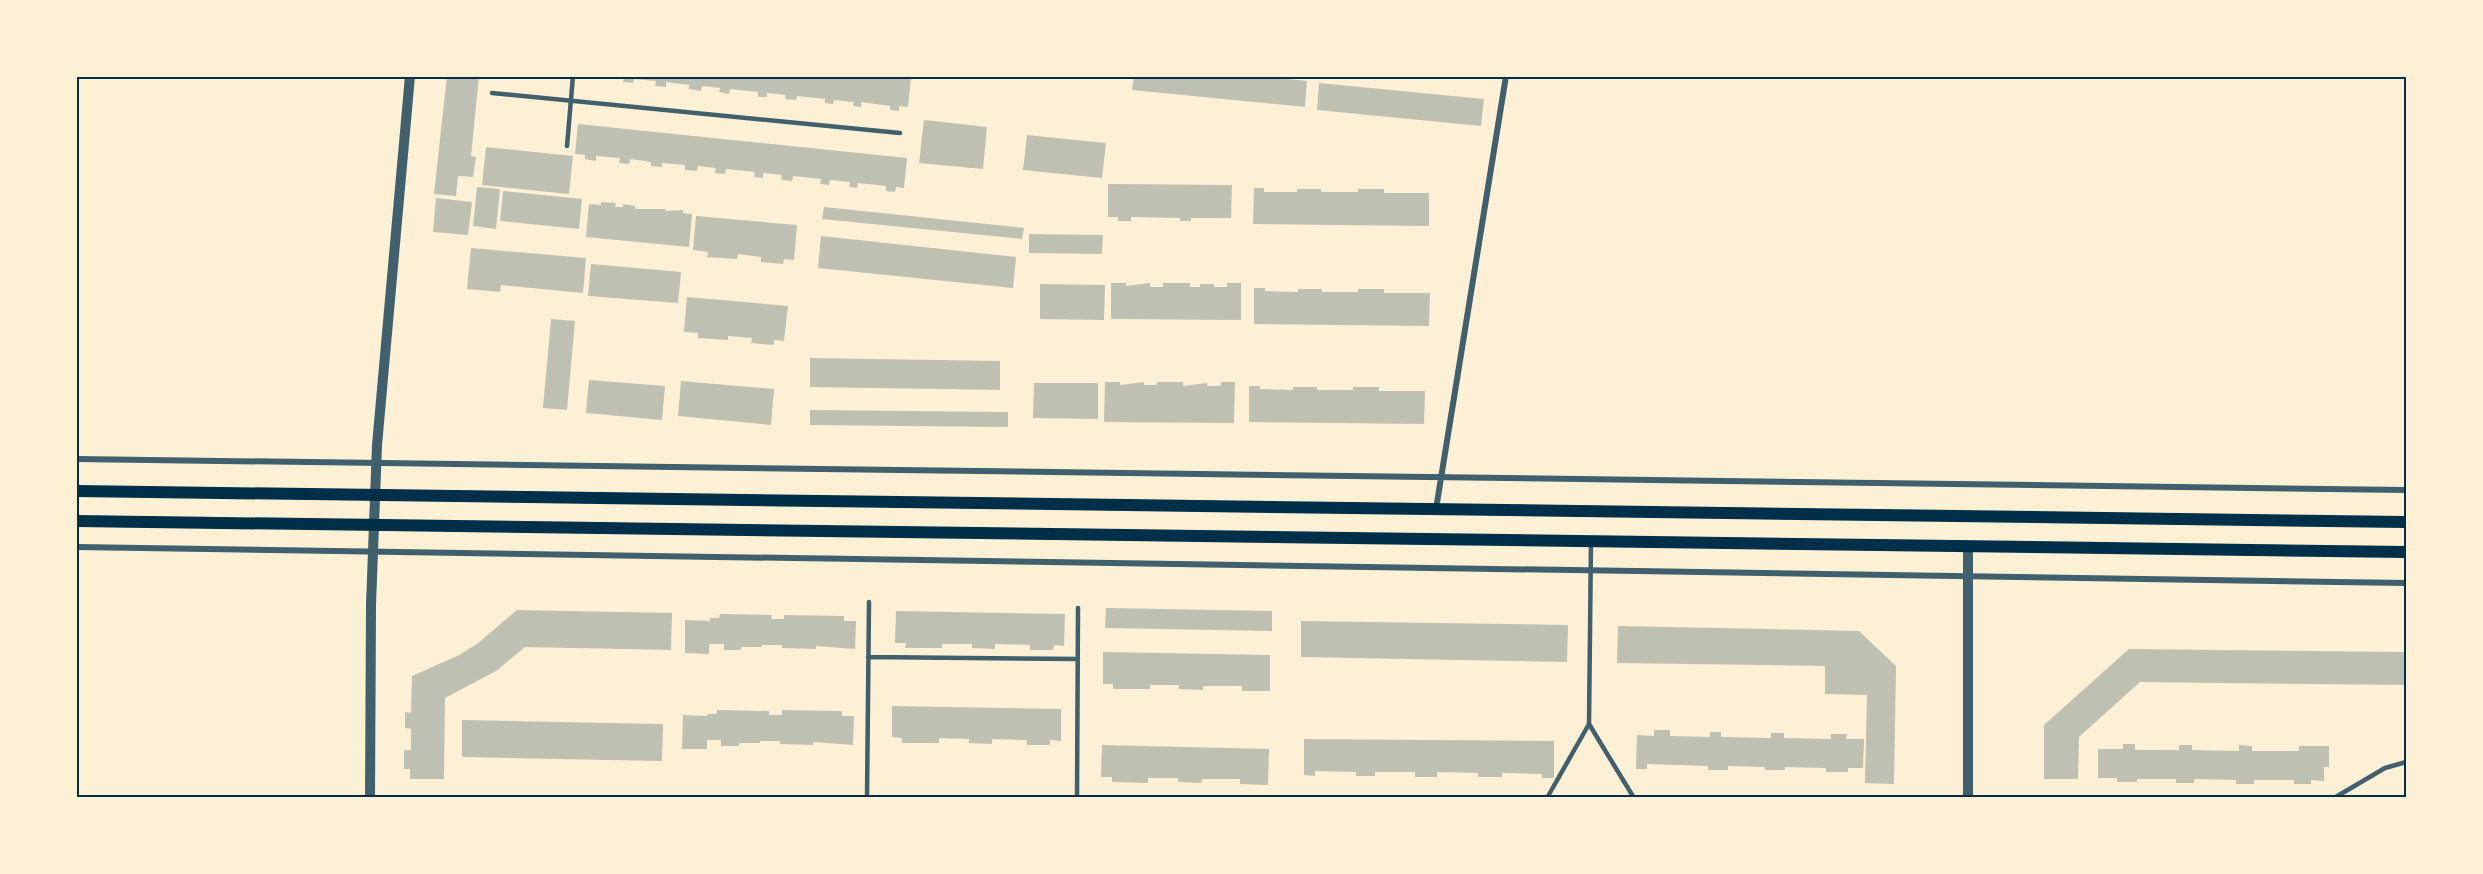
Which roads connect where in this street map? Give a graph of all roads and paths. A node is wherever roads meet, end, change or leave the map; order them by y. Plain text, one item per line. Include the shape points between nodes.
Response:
1 (410, 76) edge
2 (573, 76) edge
3 (1506, 76) edge
4 (492, 93) dead end
5 (571, 101) junction
6 (900, 133) dead end
7 (567, 146) dead end
8 (76, 459) edge
9 (376, 463) junction
10 (1442, 477) junction
11 (2406, 489) edge
12 (76, 491) edge
13 (375, 495) junction
14 (1436, 509) junction
15 (76, 521) edge
16 (2406, 522) edge
17 (374, 525) junction
18 (1591, 541) junction
19 (1968, 546) junction
20 (76, 547) edge
21 (373, 551) junction
22 (2406, 552) edge
23 (1591, 570) junction
24 (1968, 576) junction
25 (2406, 583) edge
26 (869, 602) dead end
27 (1078, 608) dead end
28 (868, 657) junction
29 (1078, 659) junction
30 (1589, 724) junction
31 (2406, 762) edge
32 (370, 798) edge
33 (867, 798) edge
34 (1077, 798) edge
35 (1547, 798) edge
36 (1634, 798) edge
37 (1968, 798) edge
38 (2334, 798) edge

1 - 9 street
2 - 5 lane
3 - 10 street
4 - 5 lane
5 - 6 lane
5 - 7 lane
8 - 9 street
9 - 10 street
9 - 13 street
10 - 11 street
10 - 14 street
12 - 13 main road
13 - 14 main road
13 - 17 street
14 - 16 main road
15 - 17 main road
17 - 18 main road
17 - 21 street
18 - 19 main road
18 - 23 lane
19 - 22 main road
19 - 24 street
20 - 21 street
21 - 23 street
21 - 32 street
23 - 24 street
23 - 30 lane
24 - 25 street
24 - 37 street
26 - 28 lane
27 - 29 lane
28 - 29 lane
28 - 33 lane
29 - 34 lane
30 - 35 lane
30 - 36 lane
31 - 38 lane via 2385,768

